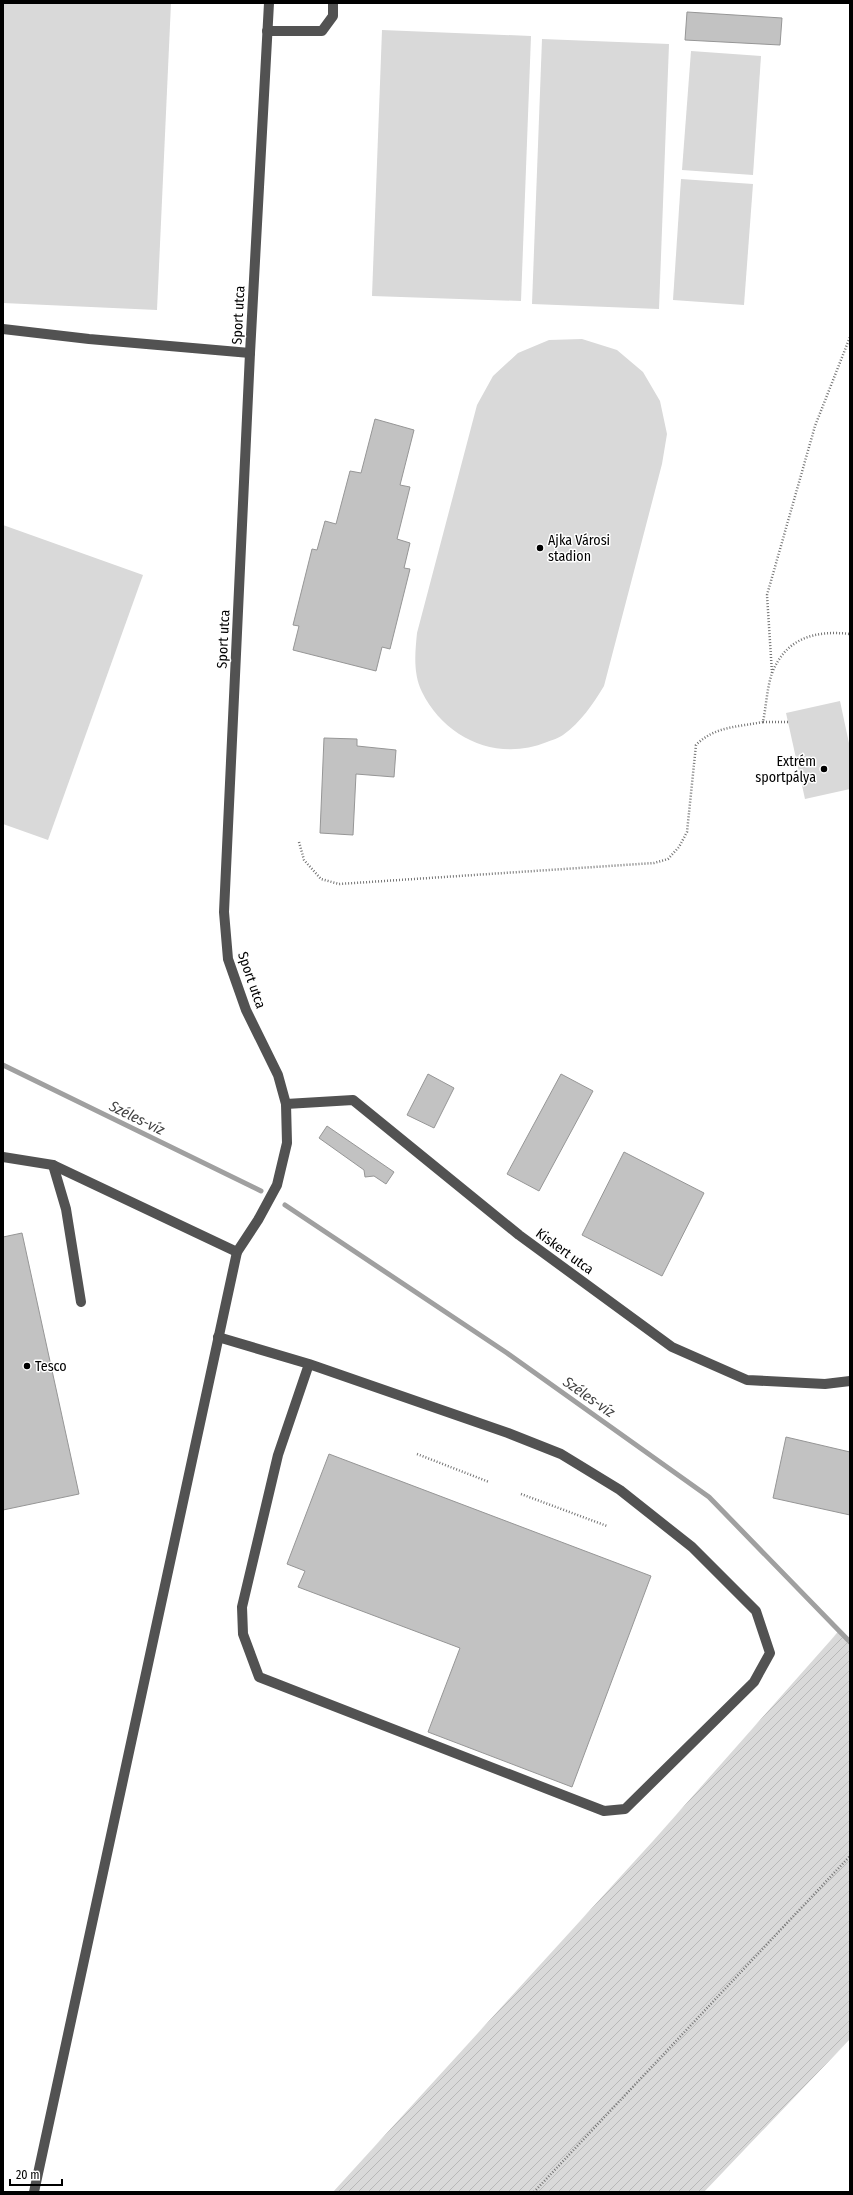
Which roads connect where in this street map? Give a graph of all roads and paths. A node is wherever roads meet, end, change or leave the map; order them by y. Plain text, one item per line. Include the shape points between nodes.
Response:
1 (269, 3) edge
2 (333, 3) edge
3 (267, 32) junction
4 (3, 329) edge
5 (850, 337) edge
6 (250, 353) junction
7 (850, 634) edge
8 (772, 674) junction
9 (763, 722) junction
10 (788, 722) dead end
11 (299, 842) dead end
12 (286, 1104) junction
13 (3, 1157) edge
14 (53, 1165) junction
15 (237, 1252) junction
16 (81, 1302) dead end
17 (218, 1337) junction
18 (309, 1364) junction
19 (850, 1381) edge
20 (417, 1454) dead end
21 (489, 1482) dead end
22 (521, 1494) dead end
23 (607, 1526) dead end
24 (850, 1856) edge
25 (34, 2192) edge
26 (534, 2192) edge

1 - 3 street, Sport utca
2 - 3 street via 333,16 322,31
3 - 6 street, Sport utca
4 - 6 street
5 - 8 path via 815,426 767,595
6 - 12 street, Sport utca via 224,912 228,959 246,1010 278,1075
7 - 8 path via 827,632 801,639 782,652
8 - 9 path
9 - 10 path
9 - 11 path via 714,731 704,736 696,745 687,832 679,847 668,859 654,863 339,884 321,879 304,860
12 - 15 street, Sport utca via 287,1143 277,1185
12 - 19 street, Kiskert utca via 353,1100 519,1235 672,1347 747,1380 825,1384
13 - 14 street
14 - 15 street
14 - 16 street via 66,1208
15 - 17 street
17 - 18 street
17 - 25 street
18 - 18 street via 278,1455 242,1608 243,1634 259,1677 604,1811 625,1809 754,1682 770,1653 756,1611 692,1547 620,1490 561,1454
20 - 21 path
22 - 23 path
24 - 26 path

